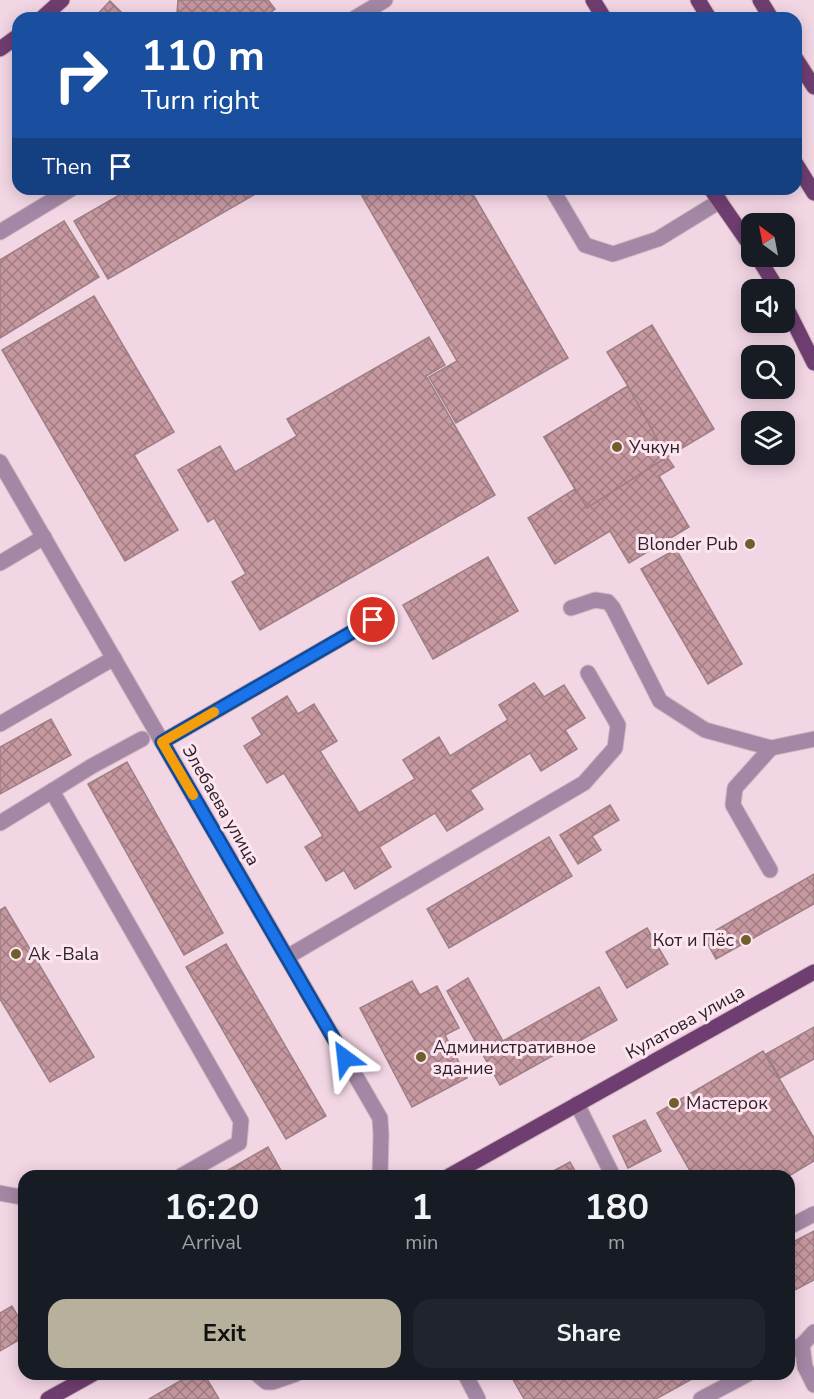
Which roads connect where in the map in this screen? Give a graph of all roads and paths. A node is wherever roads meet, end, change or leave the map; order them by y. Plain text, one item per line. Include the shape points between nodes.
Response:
1 (62, 0) edge
2 (385, 0) edge
3 (49, 12) edge
4 (365, 12) edge
5 (802, 68) edge
6 (814, 87) edge
7 (802, 174) edge
8 (814, 193) edge
9 (61, 195) edge
10 (556, 195) edge
11 (715, 195) edge
12 (0, 232) edge
13 (741, 232) edge
14 (795, 325) edge
15 (814, 363) edge
16 (0, 462) edge
17 (44, 537) junction
18 (0, 563) edge
19 (571, 608) dead end
20 (373, 620) dead end
21 (114, 658) junction
22 (588, 673) dead end
23 (0, 724) edge
24 (142, 739) dead end
25 (814, 739) edge
26 (162, 742) junction
27 (771, 748) junction
28 (52, 791) junction
29 (0, 823) edge
30 (770, 870) dead end
31 (287, 957) junction
32 (814, 972) edge
33 (577, 1104) junction
34 (192, 1170) edge
35 (380, 1170) edge
36 (460, 1170) edge
37 (610, 1170) edge
38 (0, 1193) edge
39 (18, 1196) edge
40 (814, 1214) edge
41 (795, 1224) edge
42 (814, 1332) edge
43 (796, 1348) edge
44 (82, 1380) edge
45 (264, 1380) edge
46 (279, 1380) edge
47 (468, 1380) edge
48 (737, 1380) edge
49 (814, 1385) edge
50 (48, 1399) edge
51 (478, 1399) edge
52 (701, 1399) edge

1 - 3 main road
2 - 4 street
5 - 6 main road
7 - 8 main road
9 - 12 street
10 - 11 street via 585,245 613,254 658,239
11 - 13 main road
14 - 15 main road
16 - 17 street, Элебаева улица
17 - 18 street
17 - 21 street, Элебаева улица
19 - 27 street via 596,600 608,602 660,701 705,730
20 - 26 street
21 - 23 street
21 - 26 street, Элебаева улица
22 - 31 street via 618,725 615,748 584,783
24 - 28 street
25 - 27 street
26 - 31 street, Элебаева улица
27 - 30 street via 735,788 733,805
28 - 29 street
28 - 34 street via 241,1121 239,1143
31 - 35 street, Элебаева улица via 380,1118
32 - 33 main road, Кулатова улица
33 - 36 main road, Кулатова улица
33 - 37 street
38 - 39 street
40 - 41 street
42 - 43 street
43 - 49 street
44 - 50 main road
45 - 46 street
47 - 51 street
48 - 52 street

